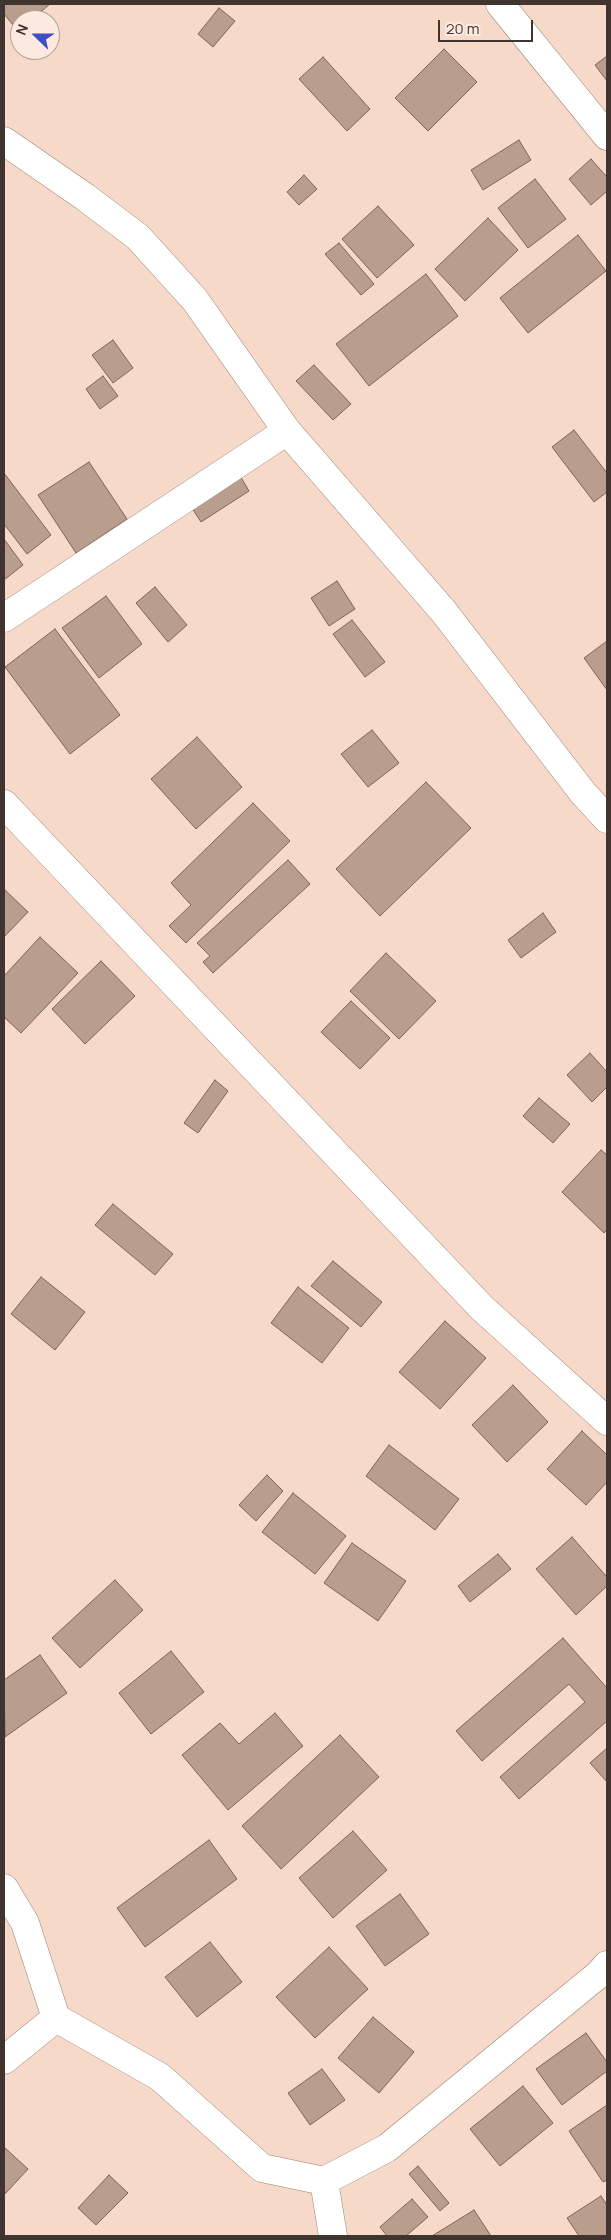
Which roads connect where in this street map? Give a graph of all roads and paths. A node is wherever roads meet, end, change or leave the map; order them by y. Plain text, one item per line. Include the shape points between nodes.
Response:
1 (500, 4) edge
2 (607, 136) edge
3 (4, 141) edge
4 (287, 431) junction
5 (4, 618) edge
6 (4, 804) edge
7 (607, 819) edge
8 (607, 1421) edge
9 (4, 1888) edge
10 (604, 1975) edge
11 (56, 2018) junction
12 (4, 2060) edge
13 (324, 2181) junction
14 (333, 2236) edge

1 - 2 street
3 - 4 street via 138,237 195,300
4 - 5 street
4 - 7 street via 444,612 583,793
6 - 8 street via 482,1308
9 - 11 street via 25,1923
10 - 13 street via 387,2148
11 - 12 street
11 - 13 street via 160,2076 262,2168
13 - 14 street

